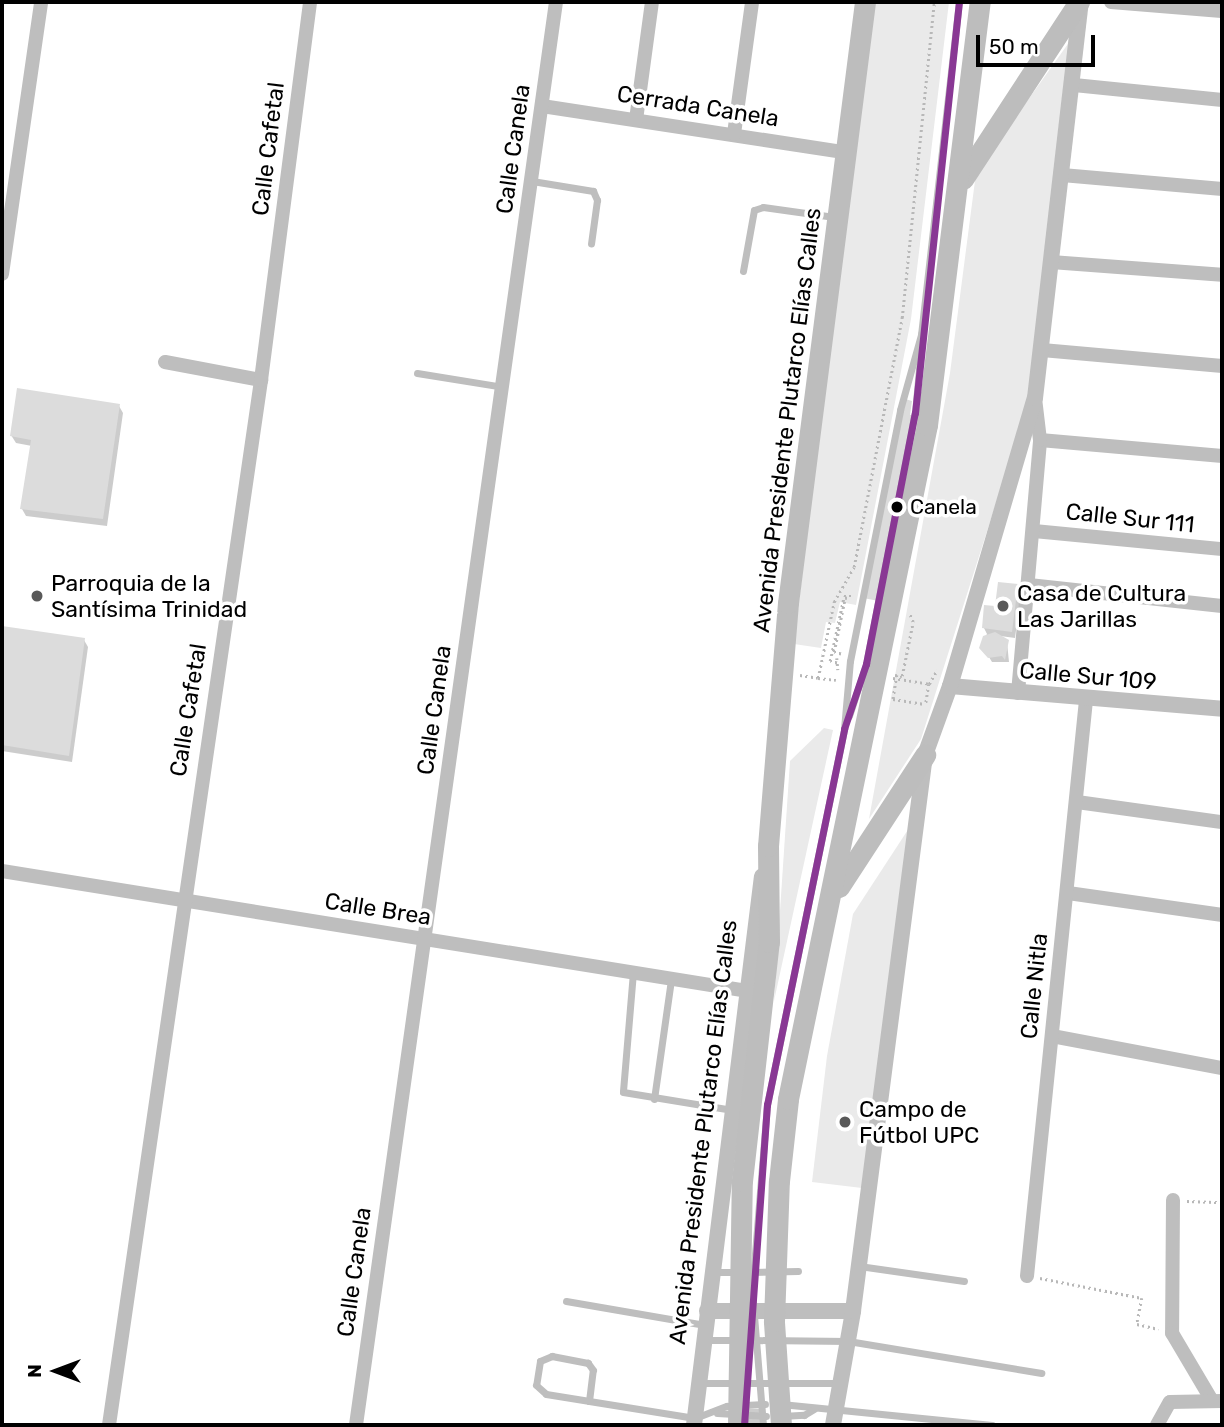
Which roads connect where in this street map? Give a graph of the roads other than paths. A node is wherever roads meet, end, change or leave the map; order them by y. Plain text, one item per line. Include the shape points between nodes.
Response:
1 (41, 2) edge
2 (310, 2) edge
3 (556, 2) edge
4 (652, 2) edge
5 (752, 2) edge
6 (865, 2) edge
7 (958, 2) edge
8 (979, 2) edge
9 (1080, 2) edge
10 (1111, 2) edge
11 (1222, 11) edge
12 (1074, 85) junction
13 (1222, 100) edge
14 (542, 106) junction
15 (636, 120) junction
16 (734, 134) junction
17 (848, 153) junction
18 (1062, 175) junction
19 (532, 181) junction
20 (960, 183) junction
21 (1222, 189) edge
22 (839, 217) junction
23 (591, 244) dead end
24 (1051, 262) junction
25 (743, 271) dead end
26 (2, 274) edge
27 (1222, 275) edge
28 (922, 331) junction
29 (1042, 350) junction
30 (165, 362) dead end
31 (1222, 366) edge
32 (417, 373) dead end
33 (261, 380) junction
34 (504, 387) junction
35 (1035, 398) junction
36 (1040, 440) junction
37 (1222, 456) edge
38 (1034, 531) junction
39 (1222, 550) edge
40 (1029, 585) junction
41 (1222, 606) edge
42 (950, 687) junction
43 (1018, 693) junction
44 (1086, 700) junction
45 (1222, 709) edge
46 (844, 729) junction
47 (925, 755) junction
48 (1077, 802) junction
49 (1222, 822) edge
50 (768, 846) junction
51 (2, 871) edge
52 (1068, 893) junction
53 (832, 897) junction
54 (182, 901) junction
55 (1222, 915) edge
56 (424, 940) junction
57 (633, 972) junction
58 (671, 979) junction
59 (748, 991) junction
60 (1052, 1036) junction
61 (1222, 1068) edge
62 (654, 1099) junction
63 (734, 1110) junction
64 (1173, 1200) road end
65 (859, 1266) junction
66 (798, 1271) dead end
67 (710, 1272) junction
68 (1027, 1276) road end
69 (964, 1281) dead end
70 (566, 1301) dead end
71 (853, 1311) junction
72 (706, 1325) junction
73 (752, 1337) junction
74 (848, 1341) junction
75 (1041, 1373) dead end
76 (841, 1383) junction
77 (700, 1384) junction
78 (1216, 1400) edge
79 (589, 1401) junction
80 (836, 1408) junction
81 (814, 1409) junction
82 (717, 1413) junction
83 (695, 1422) edge
84 (109, 1425) edge
85 (356, 1425) edge
86 (738, 1425) edge
87 (744, 1425) edge
88 (763, 1425) edge
89 (780, 1425) edge
90 (833, 1425) edge
91 (992, 1425) edge
92 (1157, 1425) edge

1 - 26 street
2 - 33 street, Calle Cafetal
3 - 14 street, Calle Canela
4 - 15 street
5 - 16 street
6 - 17 main road, Avenida Presidente Plutarco Elías Calles
7 - 28 lane
8 - 20 main road
9 - 12 street
9 - 20 main road
10 - 11 street
12 - 13 street
12 - 18 street
14 - 15 street, Cerrada Canela
14 - 19 street, Calle Canela
15 - 16 street, Cerrada Canela
16 - 17 street, Cerrada Canela
17 - 22 main road, Avenida Presidente Plutarco Elías Calles
18 - 21 street
18 - 24 street
19 - 23 lane via 593,191 597,200
19 - 34 street, Calle Canela
20 - 53 main road via 927,425
22 - 25 lane via 763,207 754,211
22 - 50 main road, Avenida Presidente Plutarco Elías Calles via 788,603
24 - 27 street
24 - 29 street
28 - 46 lane via 900,410 856,635
28 - 46 lane via 915,413 866,664
29 - 31 street
29 - 35 street
30 - 33 street
32 - 34 lane
33 - 54 street, Calle Cafetal
34 - 56 street, Calle Canela
35 - 36 street
35 - 42 street
36 - 37 street
36 - 38 street
38 - 39 street, Calle Sur 111
38 - 40 street
40 - 41 street
40 - 43 street
42 - 43 street, Calle Sur 109
42 - 47 street
43 - 44 street, Calle Sur 109
44 - 45 street, Calle Sur 109
44 - 48 street, Calle Nitla
46 - 73 lane via 779,1034 761,1149
47 - 53 main road
47 - 65 street
48 - 49 street
48 - 52 street, Calle Nitla
50 - 59 street, Avenida Presidente Plutarco Elías Calles
50 - 86 main road, Avenida Presidente Plutarco Elías Calles via 769,942 742,1181
51 - 54 street, Calle Brea
52 - 55 street
52 - 60 street, Calle Nitla
53 - 89 main road via 788,1098 779,1181 774,1321
54 - 56 street, Calle Brea
54 - 84 street, Calle Cafetal
56 - 57 street, Calle Brea
56 - 85 street, Calle Canela
57 - 58 street, Calle Brea
57 - 62 lane via 621,1087 626,1094
58 - 59 street, Calle Brea
58 - 62 lane
59 - 63 street, Avenida Presidente Plutarco Elías Calles
60 - 61 street
60 - 68 street, Calle Nitla
62 - 63 lane
63 - 67 street, Avenida Presidente Plutarco Elías Calles
64 - 78 street via 1172,1332
65 - 69 lane
65 - 71 street
66 - 67 lane
67 - 72 street, Avenida Presidente Plutarco Elías Calles
70 - 72 lane
71 - 72 street
71 - 74 street
72 - 74 lane
72 - 77 street, Avenida Presidente Plutarco Elías Calles
73 - 87 lane via 743,1393
73 - 88 lane
74 - 75 lane
74 - 76 street
76 - 77 lane
76 - 80 street
77 - 83 street, Avenida Presidente Plutarco Elías Calles
78 - 92 street via 1170,1402
79 - 79 lane via 541,1392 536,1380 540,1362 552,1356 587,1363 593,1370
79 - 83 lane
80 - 81 lane
80 - 90 street
80 - 91 lane
81 - 82 lane via 804,1415 727,1417
81 - 82 lane via 804,1403 727,1406
82 - 83 lane

